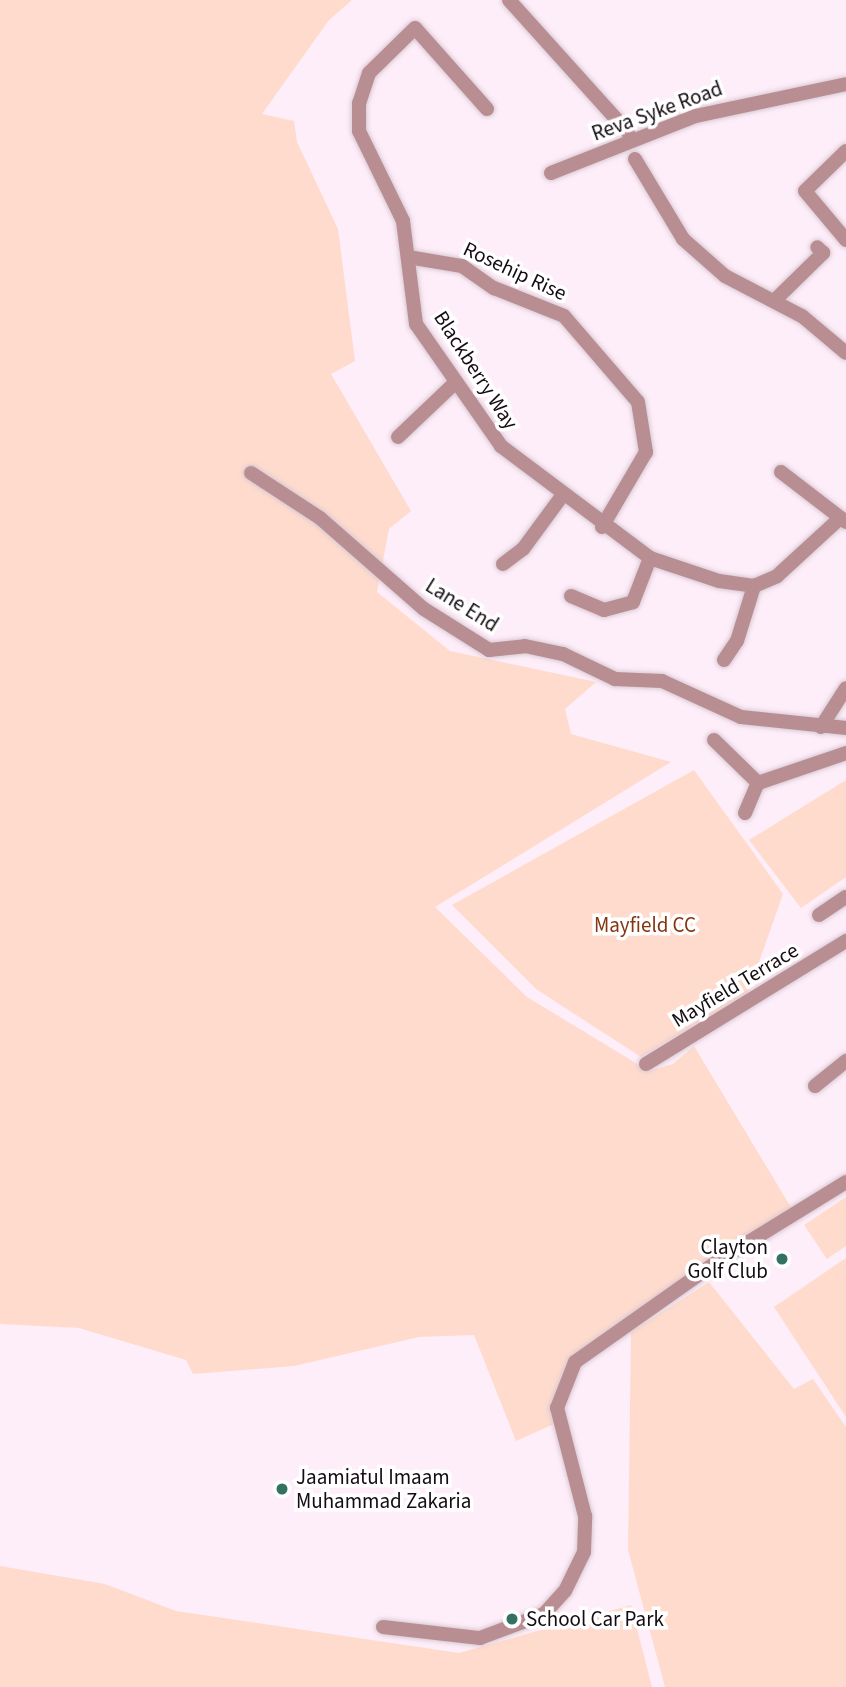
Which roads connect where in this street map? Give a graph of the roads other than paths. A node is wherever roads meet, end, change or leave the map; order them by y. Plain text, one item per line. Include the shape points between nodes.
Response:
1 (509, 0) edge
2 (846, 84) edge
3 (487, 109) dead end
4 (628, 132) dead end
5 (846, 151) edge
6 (635, 159) dead end
7 (551, 173) dead end
8 (846, 240) edge
9 (817, 247) dead end
10 (408, 257) junction
11 (774, 301) junction
12 (846, 353) edge
13 (456, 382) junction
14 (398, 438) dead end
15 (781, 472) dead end
16 (251, 473) dead end
17 (562, 496) junction
18 (843, 520) edge
19 (602, 527) junction
20 (650, 558) junction
21 (503, 564) dead end
22 (754, 586) junction
23 (571, 596) dead end
24 (724, 660) dead end
25 (846, 688) edge
26 (821, 727) junction
27 (846, 728) edge
28 (714, 740) dead end
29 (846, 753) edge
30 (758, 783) junction
31 (745, 813) dead end
32 (846, 897) edge
33 (818, 915) dead end
34 (846, 941) edge
35 (846, 1061) edge
36 (646, 1064) dead end
37 (815, 1086) dead end
38 (846, 1182) edge
39 (383, 1627) dead end

1 - 4 street
2 - 7 street, Reva Syke Road via 696,116
3 - 10 street, Blackberry Way via 415,28 376,64 359,103 359,131 403,221
5 - 8 street via 805,191
6 - 11 street via 683,239 725,276
9 - 11 street via 823,253
10 - 13 street, Blackberry Way via 416,324
10 - 19 street, Rosehip Rise via 462,266 494,288 565,316 638,402 646,452
11 - 12 street
13 - 14 street
13 - 17 street, Blackberry Way via 501,446
15 - 18 street
16 - 26 street, Lane End via 320,518 425,609 489,650 525,646 563,654 615,678 662,681 741,717
17 - 19 street, Blackberry Way
17 - 21 street via 523,549
18 - 22 street via 777,576
19 - 20 street, Blackberry Way
20 - 22 street, Blackberry Way
20 - 23 street via 633,602 604,610
22 - 24 street via 737,641
25 - 26 street
26 - 27 street, Lane End
28 - 30 street
29 - 30 street
30 - 31 street
32 - 33 street
34 - 36 street, Mayfield Terrace
35 - 37 street
38 - 39 street via 575,1362 557,1408 585,1516 584,1552 565,1591 544,1614 480,1638

